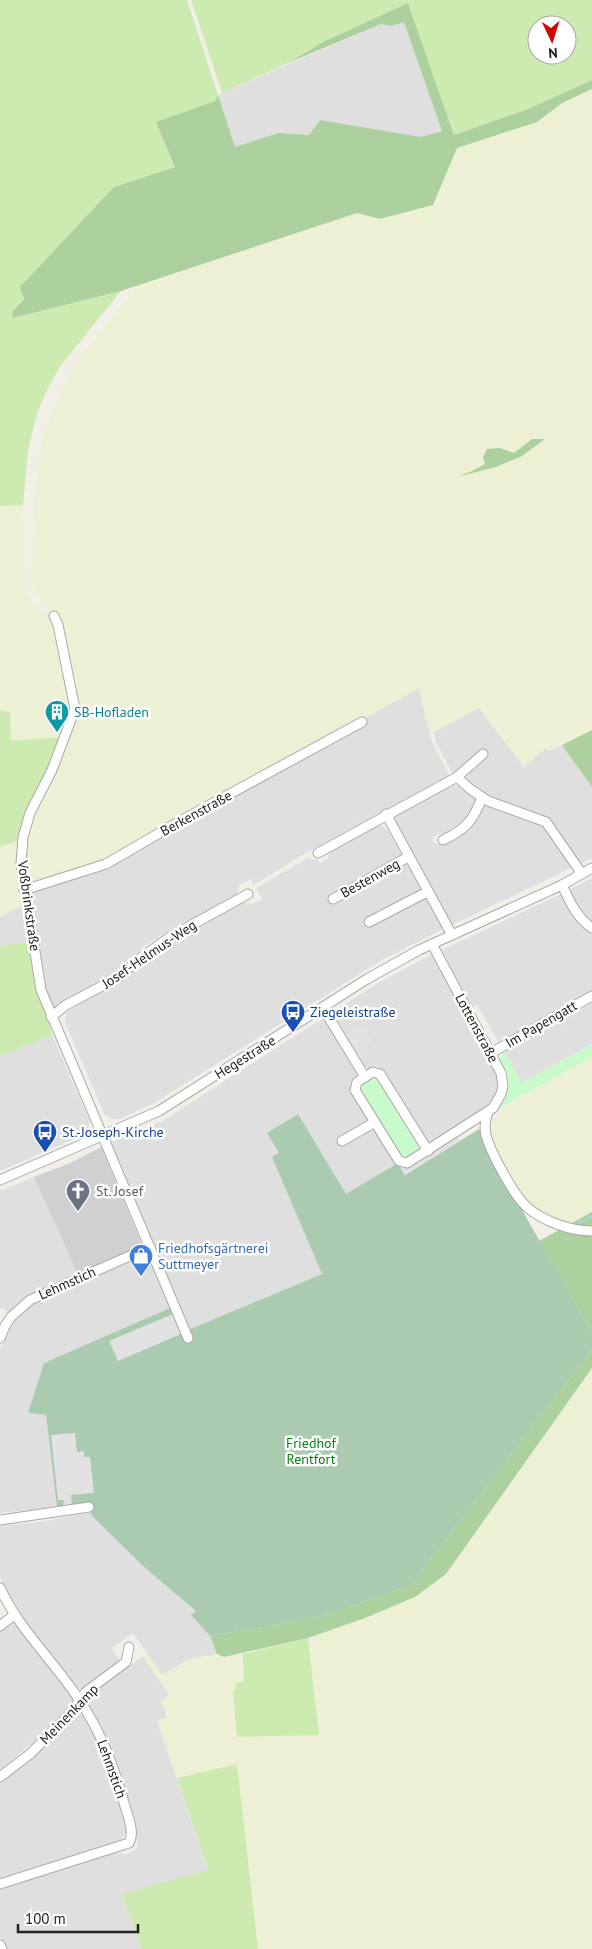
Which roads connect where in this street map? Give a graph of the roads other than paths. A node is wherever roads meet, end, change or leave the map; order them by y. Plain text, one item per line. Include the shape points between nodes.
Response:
1 (54, 616) dead end
2 (362, 722) dead end
3 (483, 754) dead end
4 (457, 777) junction
5 (485, 799) junction
6 (386, 814) junction
7 (443, 840) dead end
8 (318, 853) dead end
9 (408, 857) junction
10 (592, 868) edge
11 (582, 874) junction
12 (562, 885) junction
13 (24, 890) junction
14 (427, 892) junction
15 (248, 894) dead end
16 (333, 899) dead end
17 (369, 922) dead end
18 (592, 928) edge
19 (452, 935) junction
20 (432, 944) junction
21 (592, 996) edge
22 (323, 1008) junction
23 (51, 1017) junction
24 (491, 1053) junction
25 (365, 1077) junction
26 (488, 1112) junction
27 (375, 1122) junction
28 (102, 1136) junction
29 (342, 1141) dead end
30 (428, 1151) junction
31 (0, 1180) edge
32 (592, 1232) edge
33 (150, 1247) junction
34 (0, 1338) edge
35 (188, 1338) dead end
36 (90, 1507) dead end
37 (0, 1520) edge
38 (0, 1588) edge
39 (14, 1615) junction
40 (0, 1626) edge
41 (129, 1647) dead end
42 (80, 1700) junction
43 (0, 1777) edge
44 (0, 1884) edge
45 (0, 1945) edge
46 (2, 1949) edge

1 - 13 street, Voßbrinkstraße via 74,709 52,770 30,812 23,837
2 - 13 street, Berkenstraße via 106,864
3 - 4 street
4 - 5 street
4 - 6 street
5 - 7 street via 467,826
5 - 11 street via 546,822
6 - 8 street
6 - 9 street, Bestenweg
9 - 14 street, Bestenweg
9 - 16 street, Bestenweg
10 - 11 street, Hegestraße
11 - 12 street, Hegestraße
12 - 18 street via 574,910
12 - 19 street, Hegestraße
13 - 23 street, Voßbrinkstraße via 41,990
14 - 17 street
14 - 19 street, Bestenweg
15 - 23 street, Josef-Helmus-Weg via 170,937 119,977 66,1005
19 - 20 street, Hegestraße
20 - 22 street, Hegestraße
20 - 24 street, Lottenstraße
21 - 24 street, Im Papengatt
22 - 25 street
22 - 28 street, Hegestraße via 158,1111
23 - 28 street, Voßbrinkstraße
24 - 26 street, Lottenstraße via 501,1073 503,1086 498,1101
25 - 27 street, Lottenstraße via 357,1082 355,1090
25 - 30 street via 373,1072 380,1074
26 - 30 street, Lottenstraße
26 - 32 street, Lottenstraße via 486,1136 511,1185 527,1208 575,1231
27 - 29 street
27 - 30 street, Lottenstraße via 399,1161 408,1163
28 - 31 street, Hegestraße
28 - 33 street
33 - 34 street, Lehmstich via 30,1300 11,1317
33 - 35 street
36 - 37 street
38 - 39 street, Lehmstich
39 - 40 street
39 - 42 street, Lehmstich
41 - 42 street, Meinenkamp via 126,1662
42 - 43 street, Meinenkamp via 30,1754
42 - 44 street, Lehmstich via 100,1736 113,1770 132,1833 131,1841 63,1866
45 - 46 street

